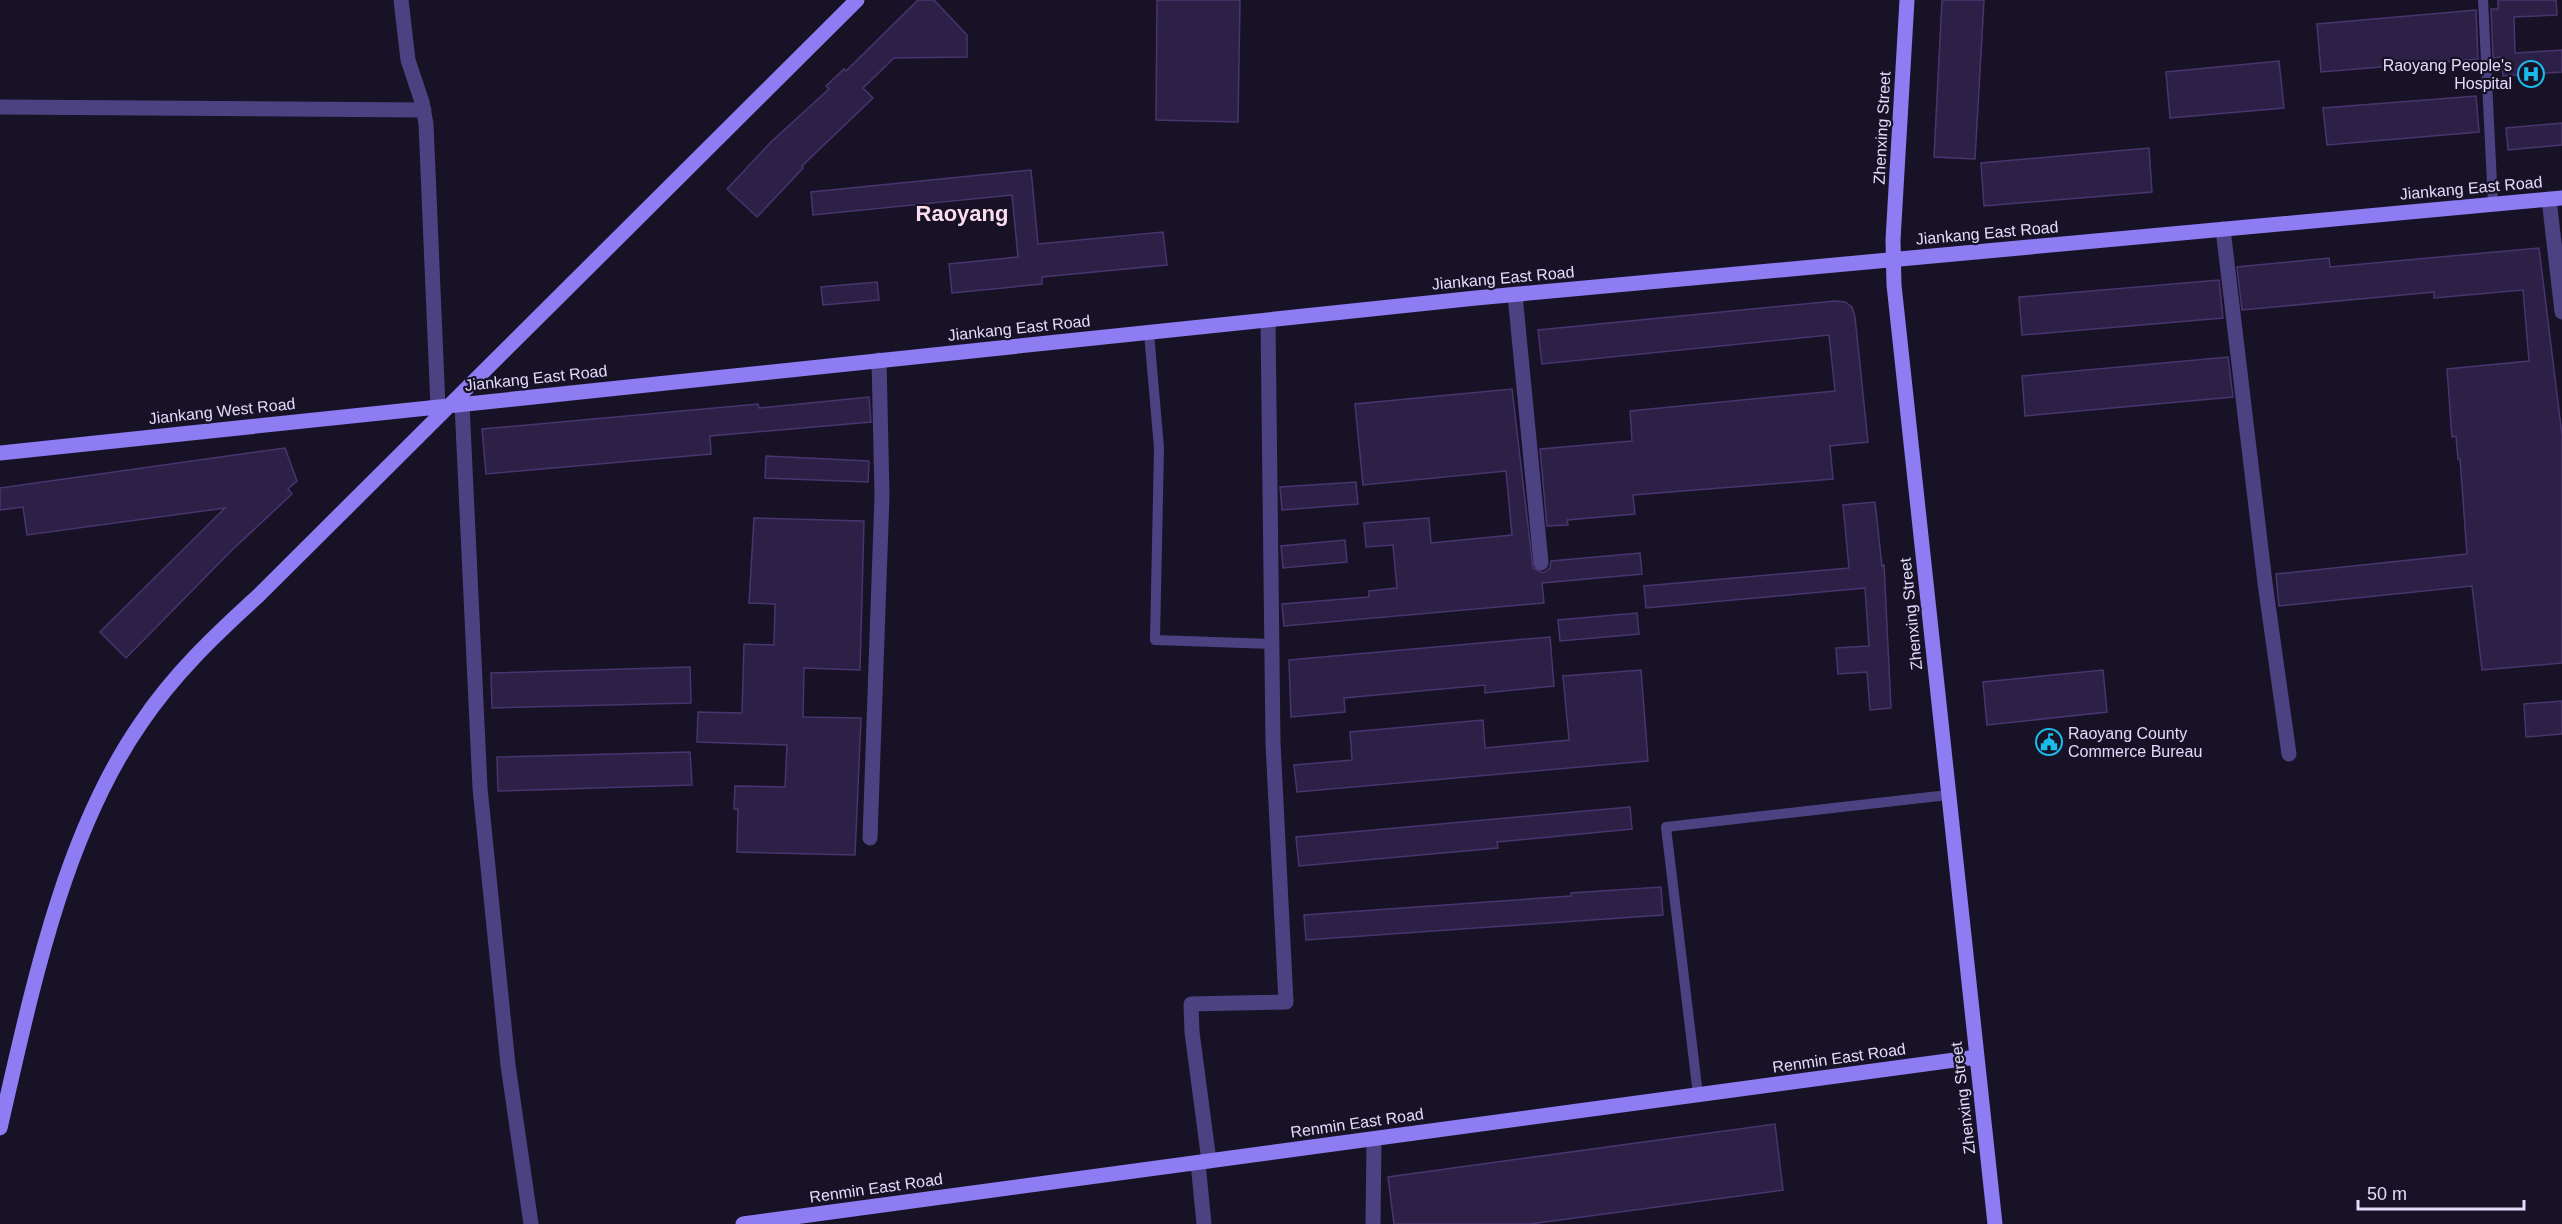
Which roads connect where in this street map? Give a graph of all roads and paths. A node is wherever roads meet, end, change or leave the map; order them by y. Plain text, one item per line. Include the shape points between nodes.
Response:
1 (401, 0) edge
2 (857, 0) edge
3 (1907, 0) edge
4 (2483, 0) edge
5 (0, 107) edge
6 (424, 110) junction
7 (2556, 199) edge
8 (2493, 204) junction
9 (2223, 229) junction
10 (1893, 260) junction
11 (1515, 295) junction
12 (2562, 312) edge
13 (1269, 320) junction
14 (1149, 333) junction
15 (879, 360) junction
16 (449, 406) junction
17 (0, 453) edge
18 (1541, 563) dead end
19 (1272, 644) junction
20 (2289, 754) dead end
21 (1948, 795) junction
22 (870, 838) dead end
23 (1977, 1057) junction
24 (1698, 1095) junction
25 (0, 1128) edge
26 (1374, 1138) junction
27 (1204, 1162) junction
28 (531, 1224) edge
29 (743, 1224) edge
30 (1204, 1224) edge
31 (1373, 1224) edge
32 (1995, 1224) edge

1 - 6 street via 408,60
2 - 16 street
3 - 10 street, Zhenxing Street
4 - 8 lane
5 - 6 street
6 - 16 street
7 - 8 street, Jiankang East Road
7 - 12 street
8 - 9 street, Jiankang East Road
9 - 10 street, Jiankang East Road
9 - 20 street
10 - 11 street, Jiankang East Road
10 - 21 street, Zhenxing Street
11 - 13 street, Jiankang East Road
11 - 18 street
13 - 14 street, Jiankang East Road
13 - 19 street
14 - 15 street, Jiankang East Road
14 - 19 lane via 1159,448 1155,640
15 - 16 street, Jiankang East Road
15 - 22 street via 882,495
16 - 17 street, Jiankang West Road
16 - 25 street via 202,647 141,723 105,786 62,889 26,1015
16 - 28 street via 507,1065
19 - 27 street via 1286,1002 1191,1004
21 - 23 street, Zhenxing Street
21 - 24 lane via 1666,827
23 - 24 street, Renmin East Road
23 - 32 street, Zhenxing Street
24 - 26 street, Renmin East Road
26 - 27 street, Renmin East Road
26 - 31 street
27 - 29 street, Renmin East Road
27 - 30 street

